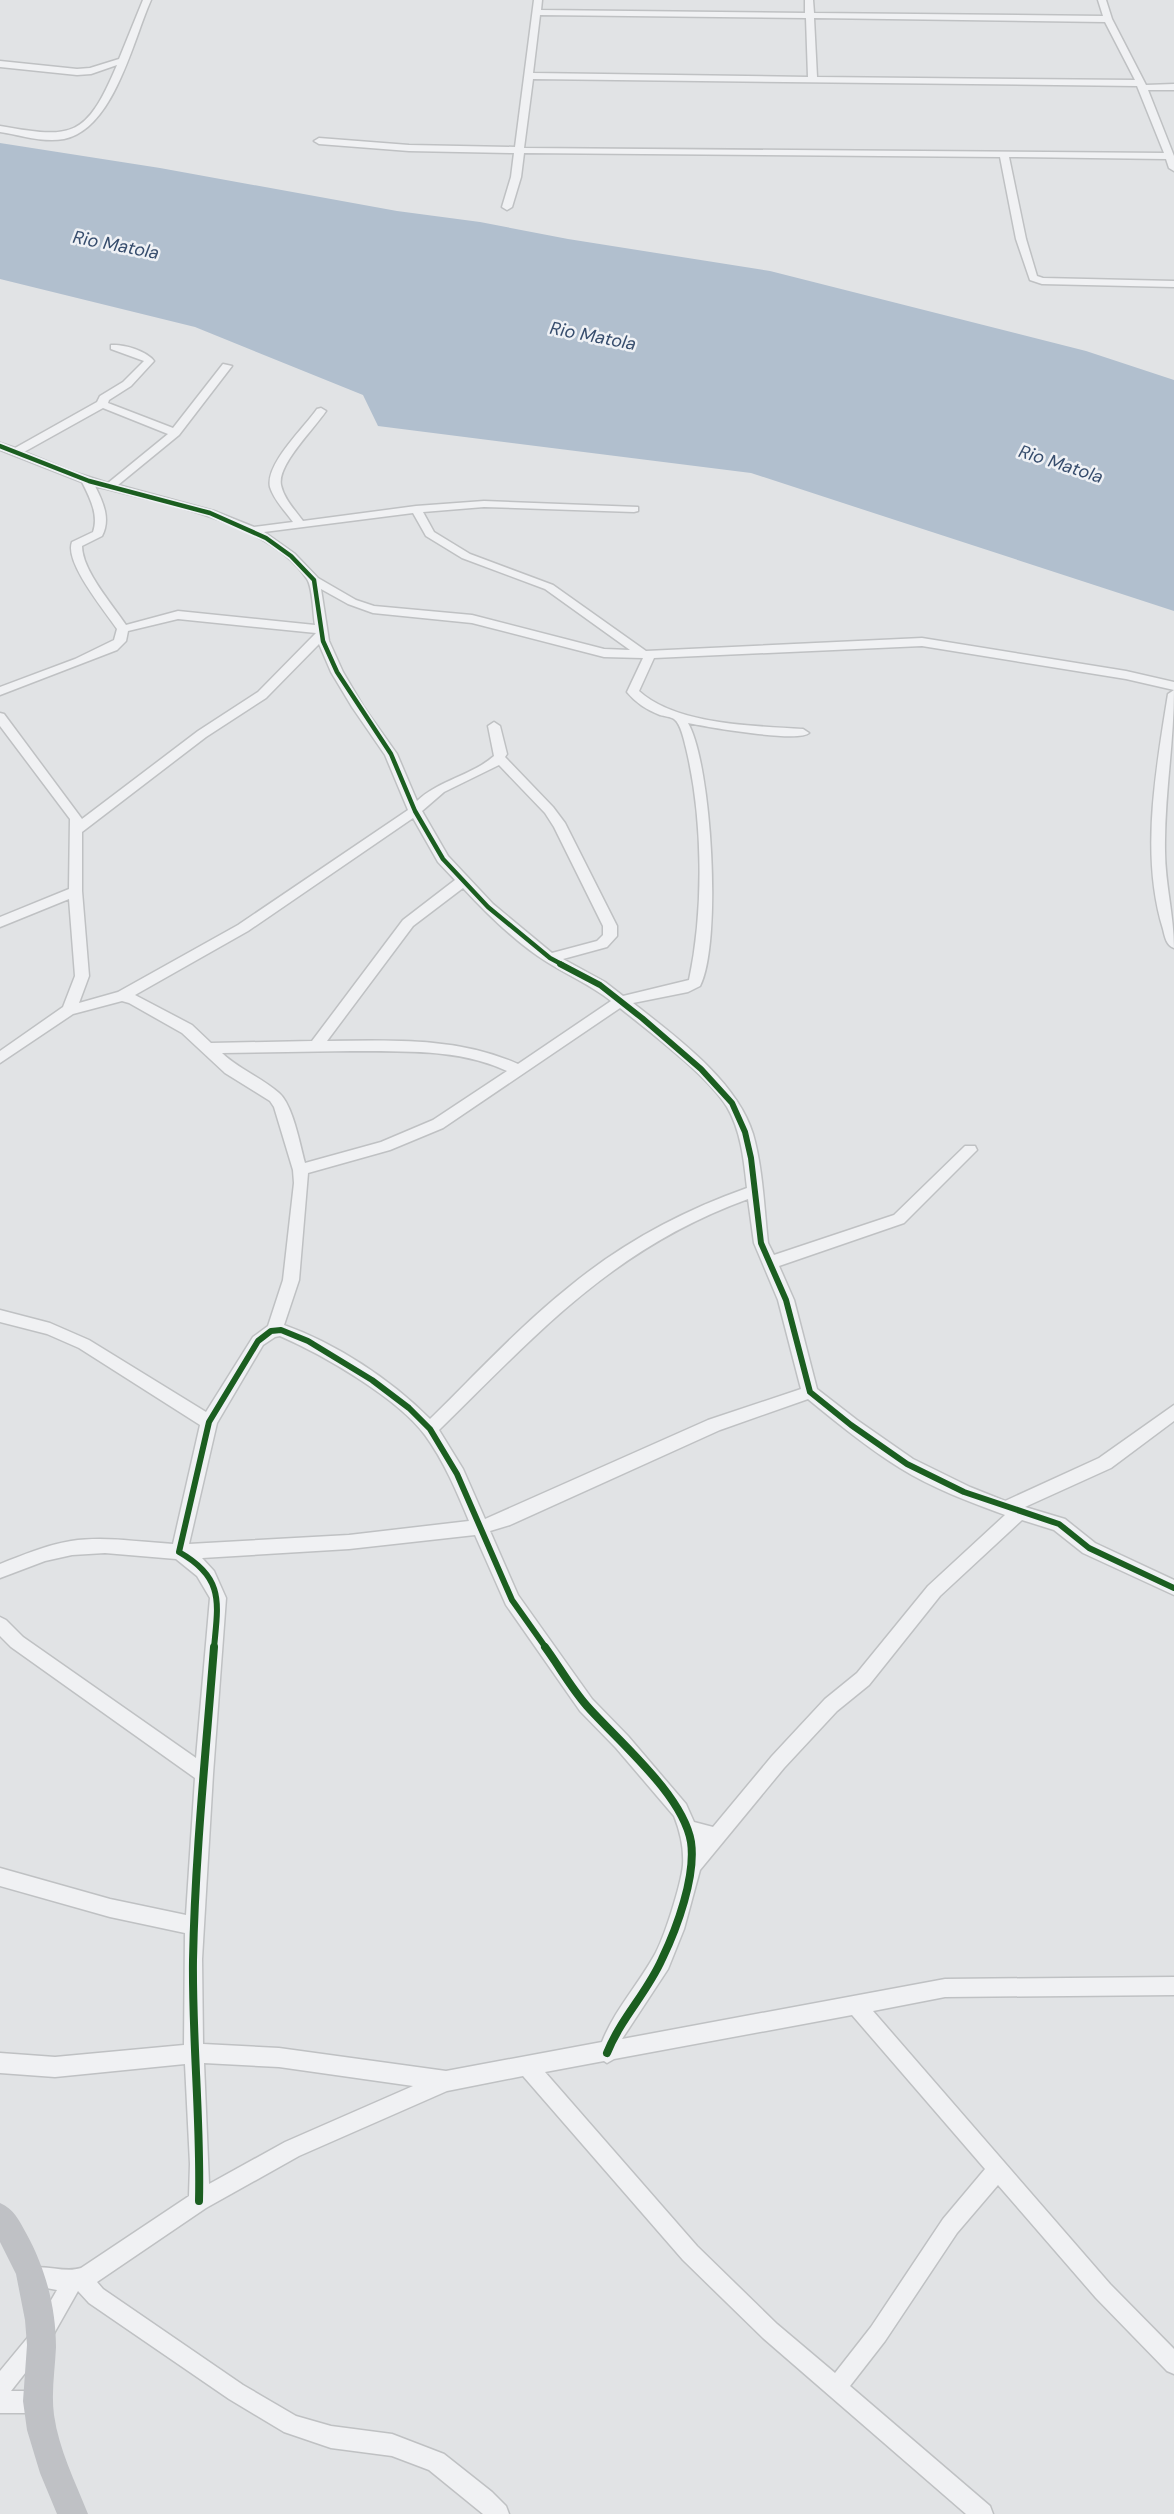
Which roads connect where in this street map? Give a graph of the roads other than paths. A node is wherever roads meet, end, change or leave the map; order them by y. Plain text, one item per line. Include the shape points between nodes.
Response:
1 (147, 0) edge
2 (538, 0) edge
3 (809, 0) edge
4 (1102, 0) edge
5 (536, 12) junction
6 (809, 15) junction
7 (1108, 19) junction
8 (124, 60) junction
9 (0, 64) edge
10 (528, 76) junction
11 (813, 80) junction
12 (1142, 85) junction
13 (1174, 87) edge
14 (0, 129) edge
15 (319, 141) dead end
16 (519, 150) junction
17 (1004, 154) junction
18 (1169, 156) junction
19 (1174, 168) edge
20 (507, 207) dead end
21 (1174, 284) edge
22 (115, 347) dead end
23 (227, 366) dead end
24 (102, 404) junction
25 (321, 411) dead end
26 (175, 433) junction
27 (0, 446) edge
28 (15, 453) junction
29 (87, 481) junction
30 (109, 487) junction
31 (416, 509) junction
32 (634, 509) dead end
33 (300, 524) junction
34 (257, 530) junction
35 (314, 580) junction
36 (123, 628) junction
37 (321, 631) junction
38 (647, 655) junction
39 (1174, 686) edge
40 (0, 691) edge
41 (1174, 694) edge
42 (0, 717) edge
43 (680, 717) junction
44 (494, 726) dead end
45 (803, 734) dead end
46 (500, 759) junction
47 (415, 811) junction
48 (78, 829) junction
49 (462, 882) junction
50 (75, 891) junction
51 (0, 922) edge
52 (1174, 943) edge
53 (550, 958) junction
54 (122, 996) junction
55 (621, 1001) junction
56 (69, 1010) junction
57 (316, 1046) junction
58 (210, 1048) junction
59 (0, 1058) edge
60 (519, 1070) junction
61 (970, 1150) dead end
62 (300, 1170) junction
63 (754, 1191) junction
64 (769, 1263) junction
65 (0, 1316) edge
66 (275, 1329) junction
67 (810, 1392) junction
68 (1174, 1412) edge
69 (209, 1422) junction
70 (430, 1429) junction
71 (1013, 1510) junction
72 (482, 1527) junction
73 (179, 1551) junction
74 (0, 1571) edge
75 (1174, 1588) edge
76 (0, 1626) edge
77 (204, 1774) junction
78 (688, 1829) junction
79 (717, 1837) junction
80 (692, 1866) junction
81 (0, 1877) edge
82 (195, 1926) junction
83 (1174, 1986) edge
84 (856, 2005) junction
85 (607, 2053) junction
86 (194, 2054) junction
87 (0, 2063) edge
88 (528, 2068) junction
89 (446, 2081) junction
90 (999, 2168) junction
91 (199, 2201) junction
92 (0, 2217) edge
93 (32, 2277) junction
94 (80, 2279) junction
95 (41, 2337) junction
96 (1174, 2364) edge
97 (0, 2388) edge
98 (836, 2388) junction
99 (0, 2402) edge
100 (38, 2402) junction
101 (73, 2514) edge
102 (498, 2514) edge
103 (982, 2514) edge

1 - 8 street
2 - 5 street
3 - 6 street
4 - 7 street
5 - 6 street
5 - 10 street
6 - 7 street
6 - 11 street
7 - 12 street
8 - 9 street via 84,72
8 - 14 street via 95,114 74,133 60,137
10 - 11 street
10 - 16 street
11 - 12 street
12 - 13 street
12 - 18 street
15 - 16 street
16 - 17 street
16 - 20 street
17 - 18 street
17 - 21 street via 1033,278
18 - 19 street
22 - 24 street via 149,361 127,384 104,398
23 - 26 street
24 - 26 street
24 - 28 street
25 - 33 street via 280,459 277,468 278,492
26 - 30 street
27 - 28 street
28 - 29 street
29 - 30 street
29 - 36 street via 100,512 101,528 98,534 76,544 75,552
30 - 34 street via 187,505
31 - 32 street via 495,503
31 - 33 street
31 - 38 street via 430,534 443,543 466,556 549,587
33 - 34 street
34 - 35 street
35 - 37 street
35 - 38 street via 373,609 472,619 588,650
36 - 37 street via 178,615
36 - 40 street via 120,641 113,647
37 - 47 street via 337,672 392,754
37 - 48 street via 262,695 202,734
38 - 39 street via 922,642
38 - 43 street via 633,692 645,702
41 - 52 street via 1158,861 1162,898
42 - 48 street via 74,815
43 - 45 street via 736,728
43 - 55 street via 688,728 705,835 706,889 697,977 688,987
44 - 46 street
46 - 47 street via 443,788
46 - 53 street via 560,826 610,926 610,936 602,944
47 - 49 street via 442,859
47 - 54 street via 243,928
48 - 50 street
49 - 53 street
49 - 57 street via 408,922
50 - 51 street
50 - 56 street via 82,976
53 - 55 street
54 - 56 street
54 - 58 street via 153,1008
55 - 60 street
55 - 63 street via 700,1069 732,1103 745,1132
56 - 59 street
57 - 58 street
57 - 60 street via 470,1051
58 - 62 street via 230,1069 275,1097 281,1105
60 - 62 street via 438,1124 385,1146
61 - 64 street via 892,1224
62 - 66 street via 291,1281
63 - 64 street via 761,1243
63 - 70 street via 663,1229 596,1273 549,1313
64 - 67 street via 786,1300
65 - 69 street via 50,1329 84,1344
66 - 69 street via 258,1341
66 - 70 street via 308,1341 372,1380
67 - 71 street via 907,1464
67 - 72 street via 714,1425
68 - 71 street via 1105,1463
69 - 73 street
70 - 72 street
71 - 75 street via 1059,1524 1089,1548
71 - 79 street via 934,1590 863,1679 831,1705 778,1762
72 - 73 street via 349,1542
72 - 78 street via 512,1600 586,1705 680,1810
73 - 74 street via 72,1548
73 - 77 street via 204,1569 218,1598
76 - 77 street
77 - 82 street
78 - 79 street
78 - 80 street
79 - 80 street
80 - 85 street via 675,1929 661,1962 624,2015
81 - 82 street via 110,1908
82 - 86 street
83 - 84 street via 945,1988
84 - 85 street
84 - 90 street
85 - 88 street
86 - 87 street via 53,2067
86 - 89 street via 292,2060
86 - 91 street
88 - 89 street
88 - 98 street via 690,2253
89 - 91 street via 292,2149
90 - 96 street via 1103,2291
90 - 98 street via 950,2226 878,2334
91 - 94 street
92 - 93 street via 19,2244
93 - 94 street
93 - 95 street
94 - 95 street
94 - 102 street via 96,2296 291,2425 331,2437 392,2445 435,2462
95 - 97 street
95 - 100 street
98 - 103 street
99 - 100 street
100 - 101 street via 51,2468

